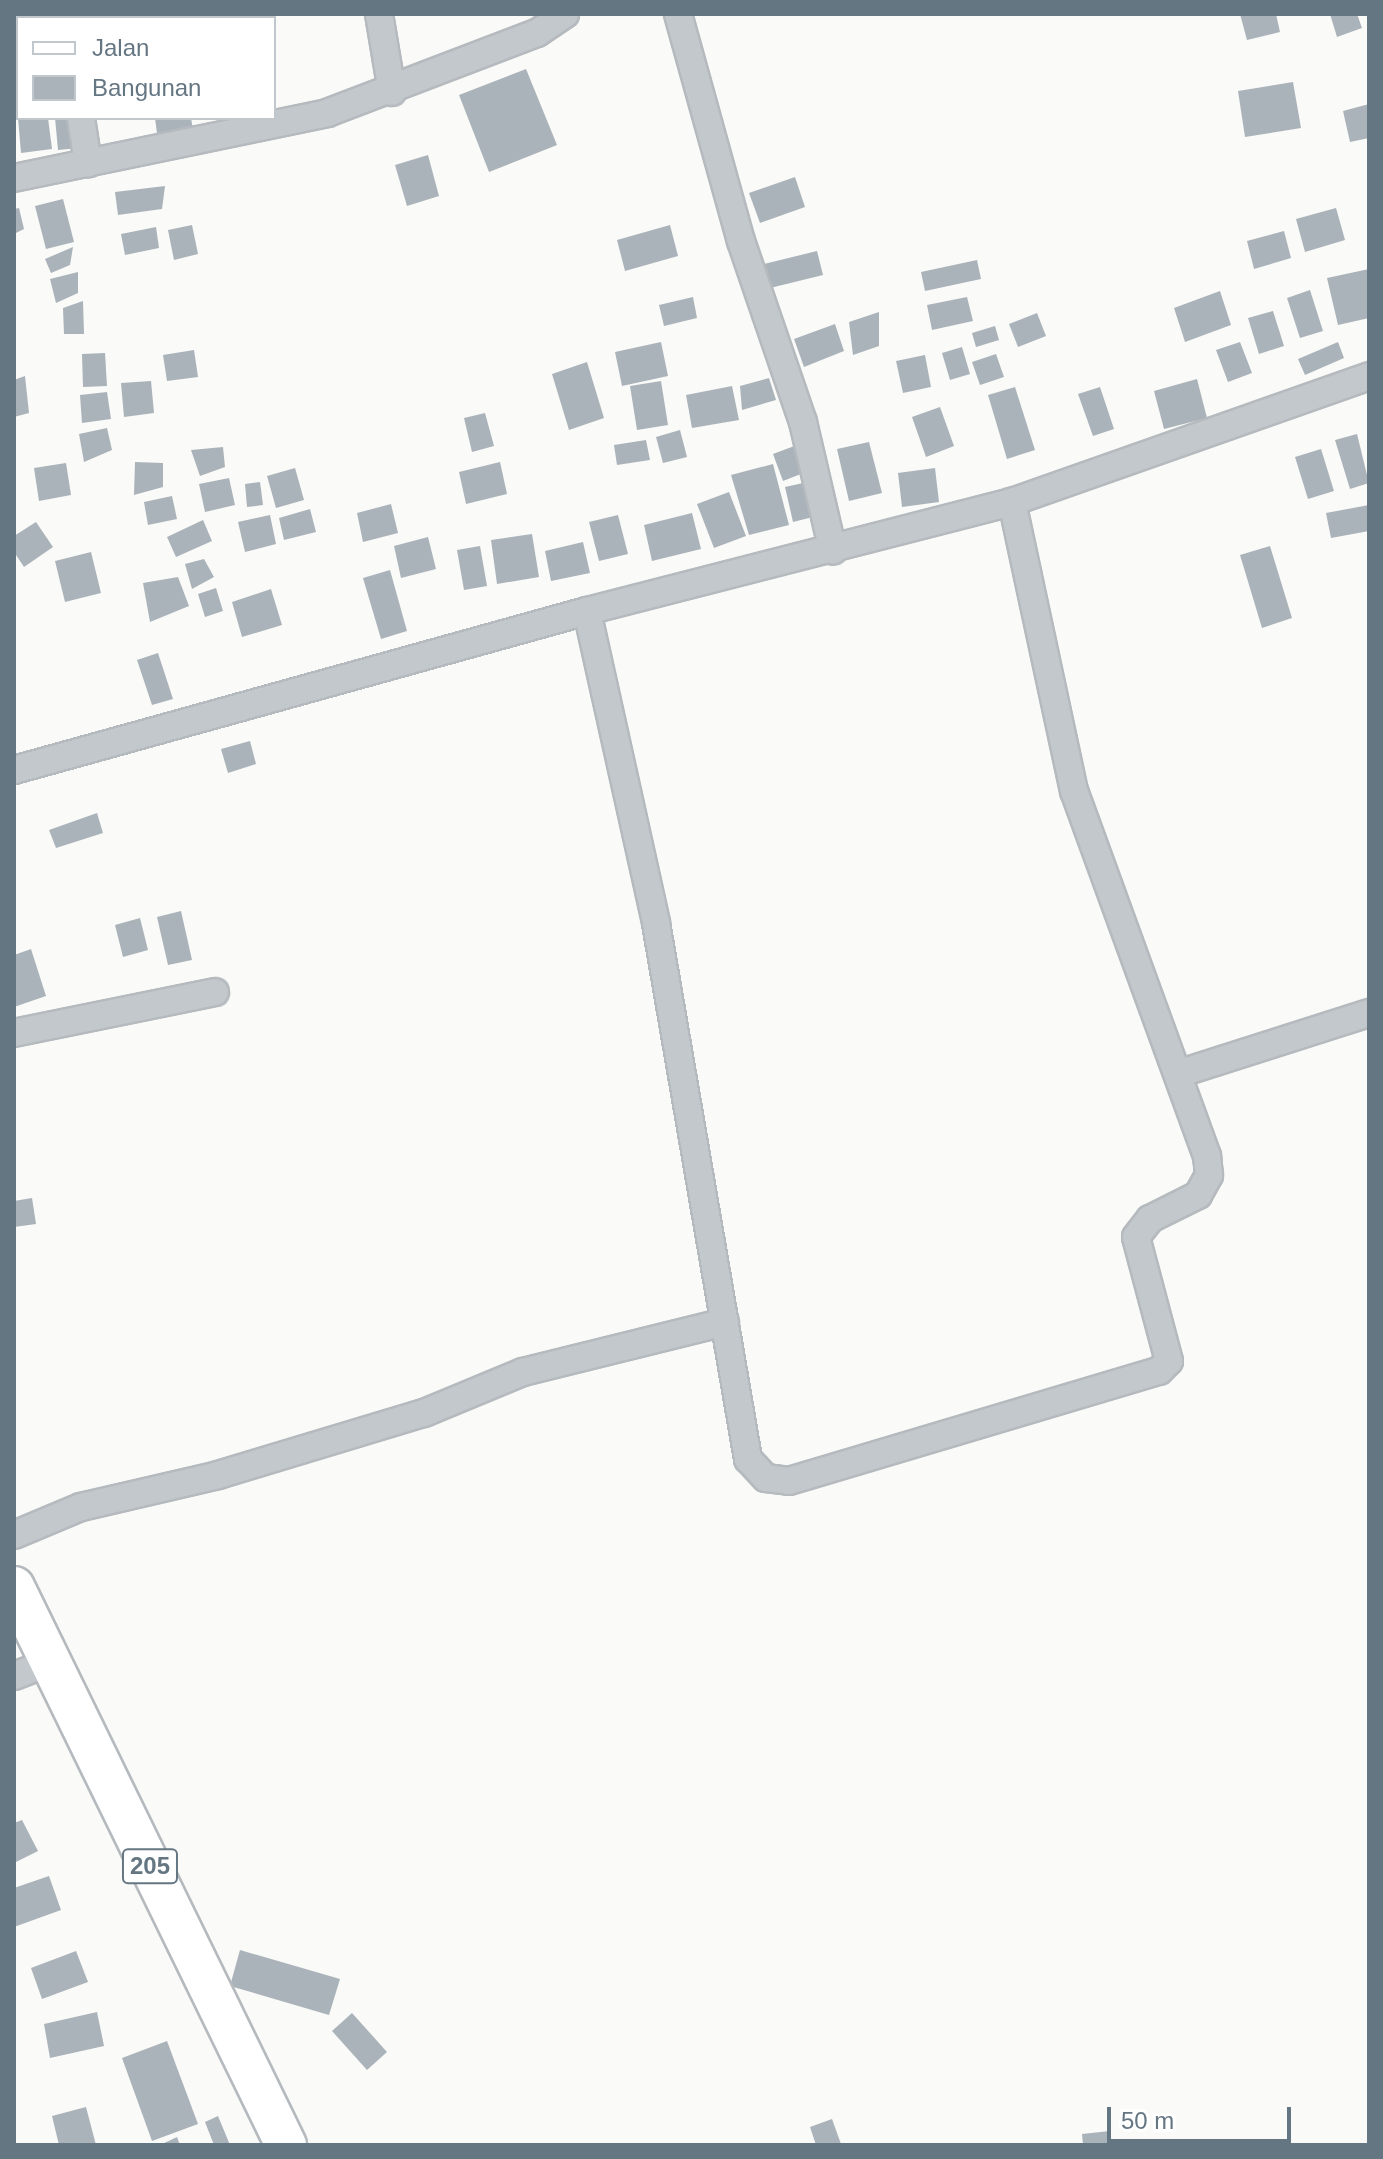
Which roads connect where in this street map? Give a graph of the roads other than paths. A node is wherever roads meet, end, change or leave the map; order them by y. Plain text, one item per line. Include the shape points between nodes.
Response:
1 (379, 14) edge
2 (565, 14) edge
3 (678, 14) edge
4 (392, 92) junction
5 (81, 120) edge
6 (88, 163) junction
7 (14, 178) edge
8 (1369, 376) edge
9 (1012, 502) junction
10 (833, 551) junction
11 (587, 611) junction
12 (14, 770) edge
13 (215, 992) dead end
14 (1369, 1013) edge
15 (14, 1033) edge
16 (1178, 1074) junction
17 (725, 1322) junction
18 (14, 1535) edge
19 (14, 1587) edge
20 (51, 1662) junction
21 (14, 1676) edge
22 (286, 2145) edge

1 - 4 street
2 - 4 street via 537,33
3 - 10 street via 741,241 803,422
4 - 6 street via 327,113
5 - 6 street
6 - 7 street
8 - 9 street
9 - 10 street
9 - 16 street via 1074,791
10 - 11 street
11 - 12 street
11 - 17 street via 656,923
13 - 15 street
14 - 16 street
16 - 17 street via 1209,1175 1198,1195 1150,1219 1136,1237 1169,1348 1169,1361 1159,1371 789,1481 766,1478 748,1459
17 - 18 street via 523,1372 424,1413 218,1475 81,1507
19 - 20 main road, 205
20 - 21 street
20 - 22 main road, 205

